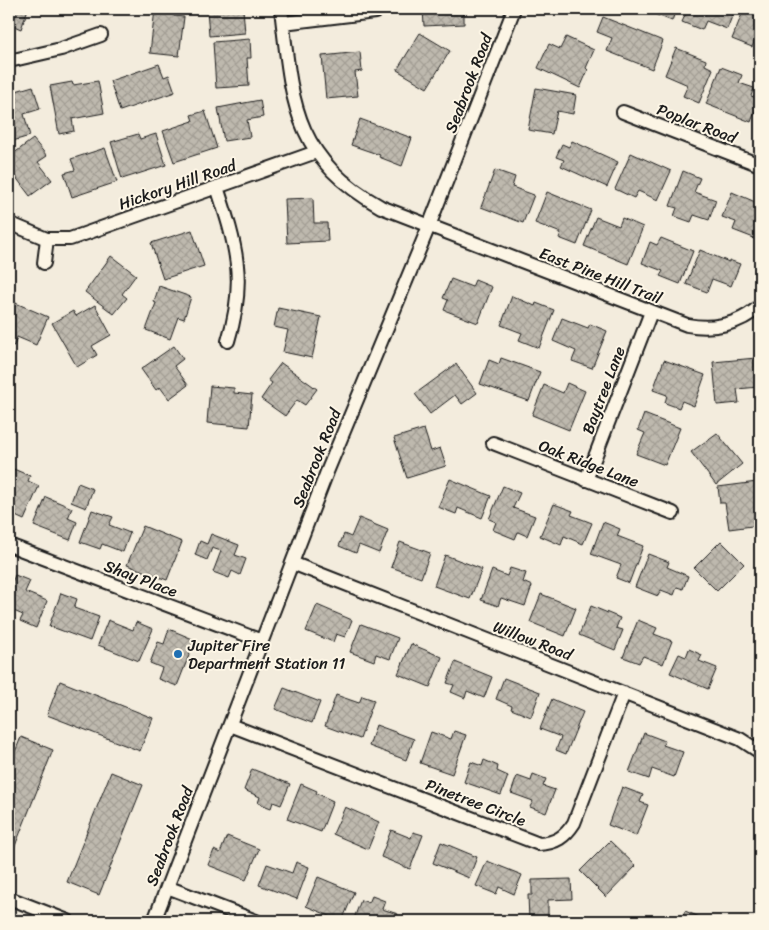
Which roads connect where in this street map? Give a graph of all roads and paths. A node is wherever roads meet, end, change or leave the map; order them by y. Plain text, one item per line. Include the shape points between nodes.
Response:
1 (281, 9) edge
2 (514, 9) edge
3 (375, 12) dead end
4 (283, 23) junction
5 (101, 35) dead end
6 (9, 61) edge
7 (623, 112) dead end
8 (316, 152) junction
9 (760, 165) edge
10 (216, 187) junction
11 (9, 223) edge
12 (430, 226) junction
13 (47, 239) junction
14 (44, 263) dead end
15 (760, 306) edge
16 (651, 312) junction
17 (228, 341) dead end
18 (493, 443) dead end
19 (586, 480) junction
20 (673, 513) dead end
21 (9, 545) edge
22 (292, 563) junction
23 (262, 641) junction
24 (624, 693) junction
25 (230, 725) junction
26 (760, 752) edge
27 (167, 887) junction
28 (9, 898) edge
29 (68, 921) edge
30 (154, 921) edge
31 (256, 921) edge

1 - 4 street, East Pine Hill Trail
2 - 12 street, Seabrook Road
3 - 4 street
4 - 8 street, East Pine Hill Trail via 291,90 297,113
5 - 6 street via 61,49
7 - 9 street, Poplar Road
8 - 10 street, Hickory Hill Road
8 - 12 street, East Pine Hill Trail via 360,196
10 - 13 street, Hickory Hill Road via 81,236
10 - 17 street via 232,233 239,281 237,306
11 - 13 street, Hickory Hill Road
12 - 16 street, East Pine Hill Trail
12 - 22 street, Seabrook Road
13 - 14 street
15 - 16 street, East Pine Hill Trail via 738,321 718,326 687,325
16 - 19 street, Baytree Lane
18 - 19 street, Oak Ridge Lane
19 - 20 street, Oak Ridge Lane
21 - 23 street, Shay Place
22 - 23 street, Seabrook Road
22 - 24 street, Willow Road
23 - 25 street, Seabrook Road
24 - 25 street, Pinetree Circle via 574,823 560,840 550,844 540,844
24 - 26 street, Willow Road via 740,739
25 - 27 street, Seabrook Road
27 - 30 street, Seabrook Road
27 - 31 street
28 - 29 street

